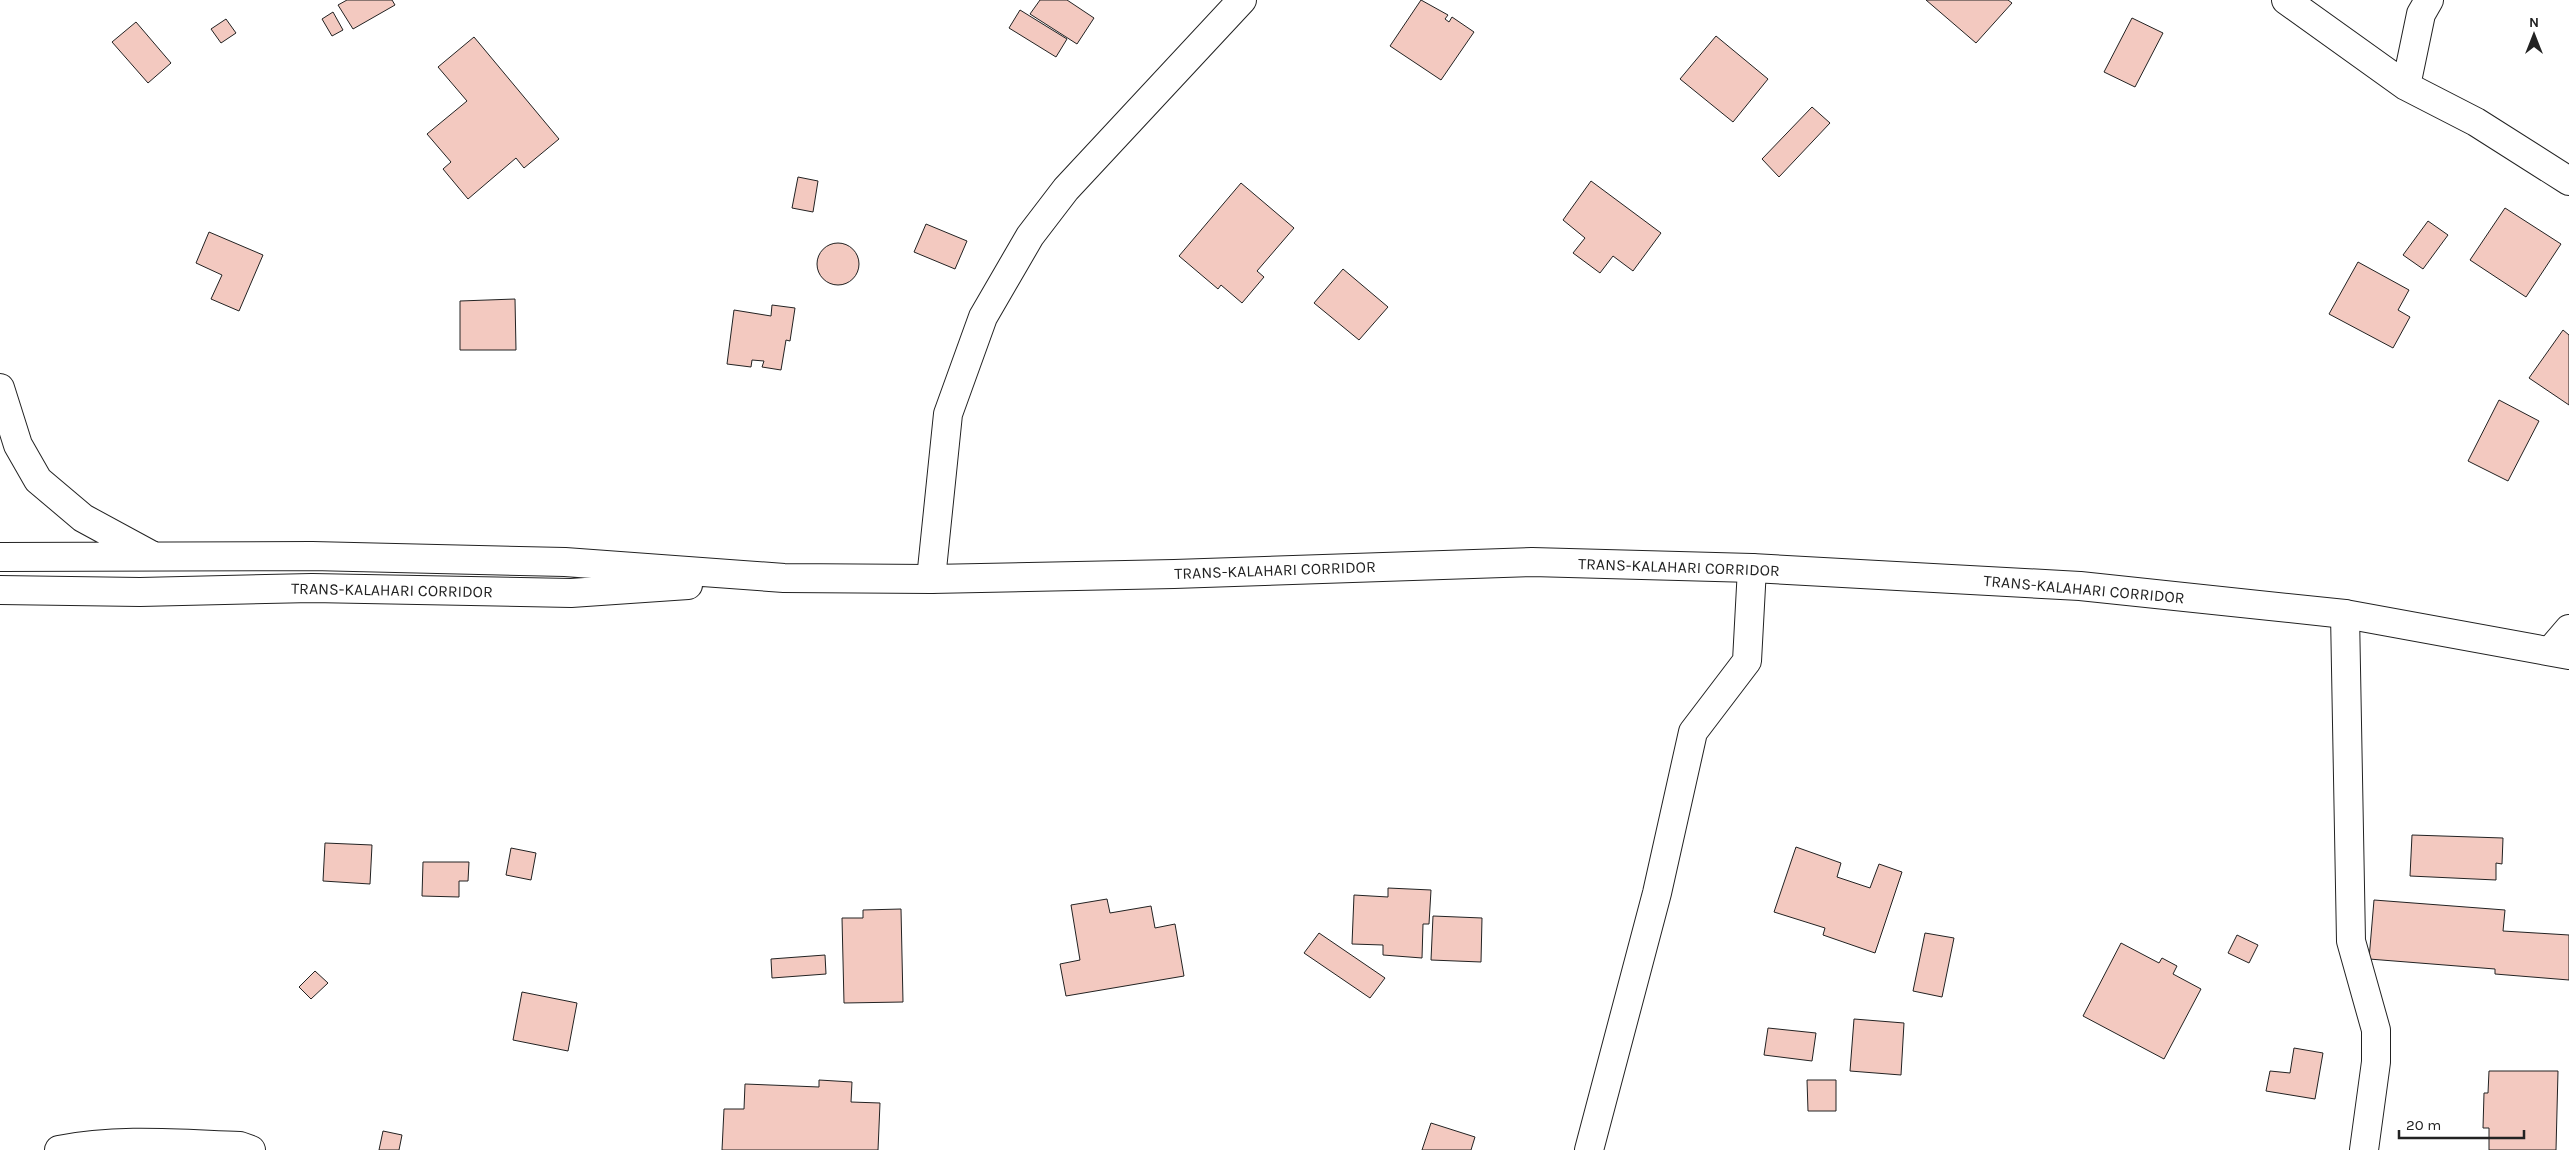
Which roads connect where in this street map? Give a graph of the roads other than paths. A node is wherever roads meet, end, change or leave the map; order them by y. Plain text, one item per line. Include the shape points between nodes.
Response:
1 (1242, 0) edge
2 (2286, 0) edge
3 (2429, 0) edge
4 (2406, 86) junction
5 (2569, 181) edge
6 (0, 388) edge
7 (0, 557) edge
8 (155, 557) junction
9 (1752, 568) junction
10 (784, 578) junction
11 (931, 578) junction
12 (0, 590) edge
13 (2345, 614) junction
14 (2569, 629) edge
15 (2560, 653) edge
16 (59, 1150) edge
17 (251, 1150) edge
18 (1589, 1150) edge
19 (2364, 1150) edge

1 - 11 main road via 1066,189 1030,236 983,316 948,414
2 - 4 main road
3 - 4 main road via 2421,14
4 - 5 main road via 2476,122
6 - 8 main road via 18,445 38,480 83,518
7 - 8 main road, TRANS-KALAHARI CORRIDOR
8 - 10 main road, TRANS-KALAHARI CORRIDOR via 312,556 565,562
9 - 11 main road, TRANS-KALAHARI CORRIDOR via 1532,562
9 - 13 main road, TRANS-KALAHARI CORRIDOR via 2080,586
9 - 18 main road via 1746,661 1693,732 1658,893
10 - 11 main road, TRANS-KALAHARI CORRIDOR
10 - 12 main road, TRANS-KALAHARI CORRIDOR via 571,593 312,588 140,592
13 - 15 main road, TRANS-KALAHARI CORRIDOR
13 - 19 main road via 2351,941 2376,1030 2376,1062
14 - 15 main road
16 - 17 main road via 151,1143 240,1146

